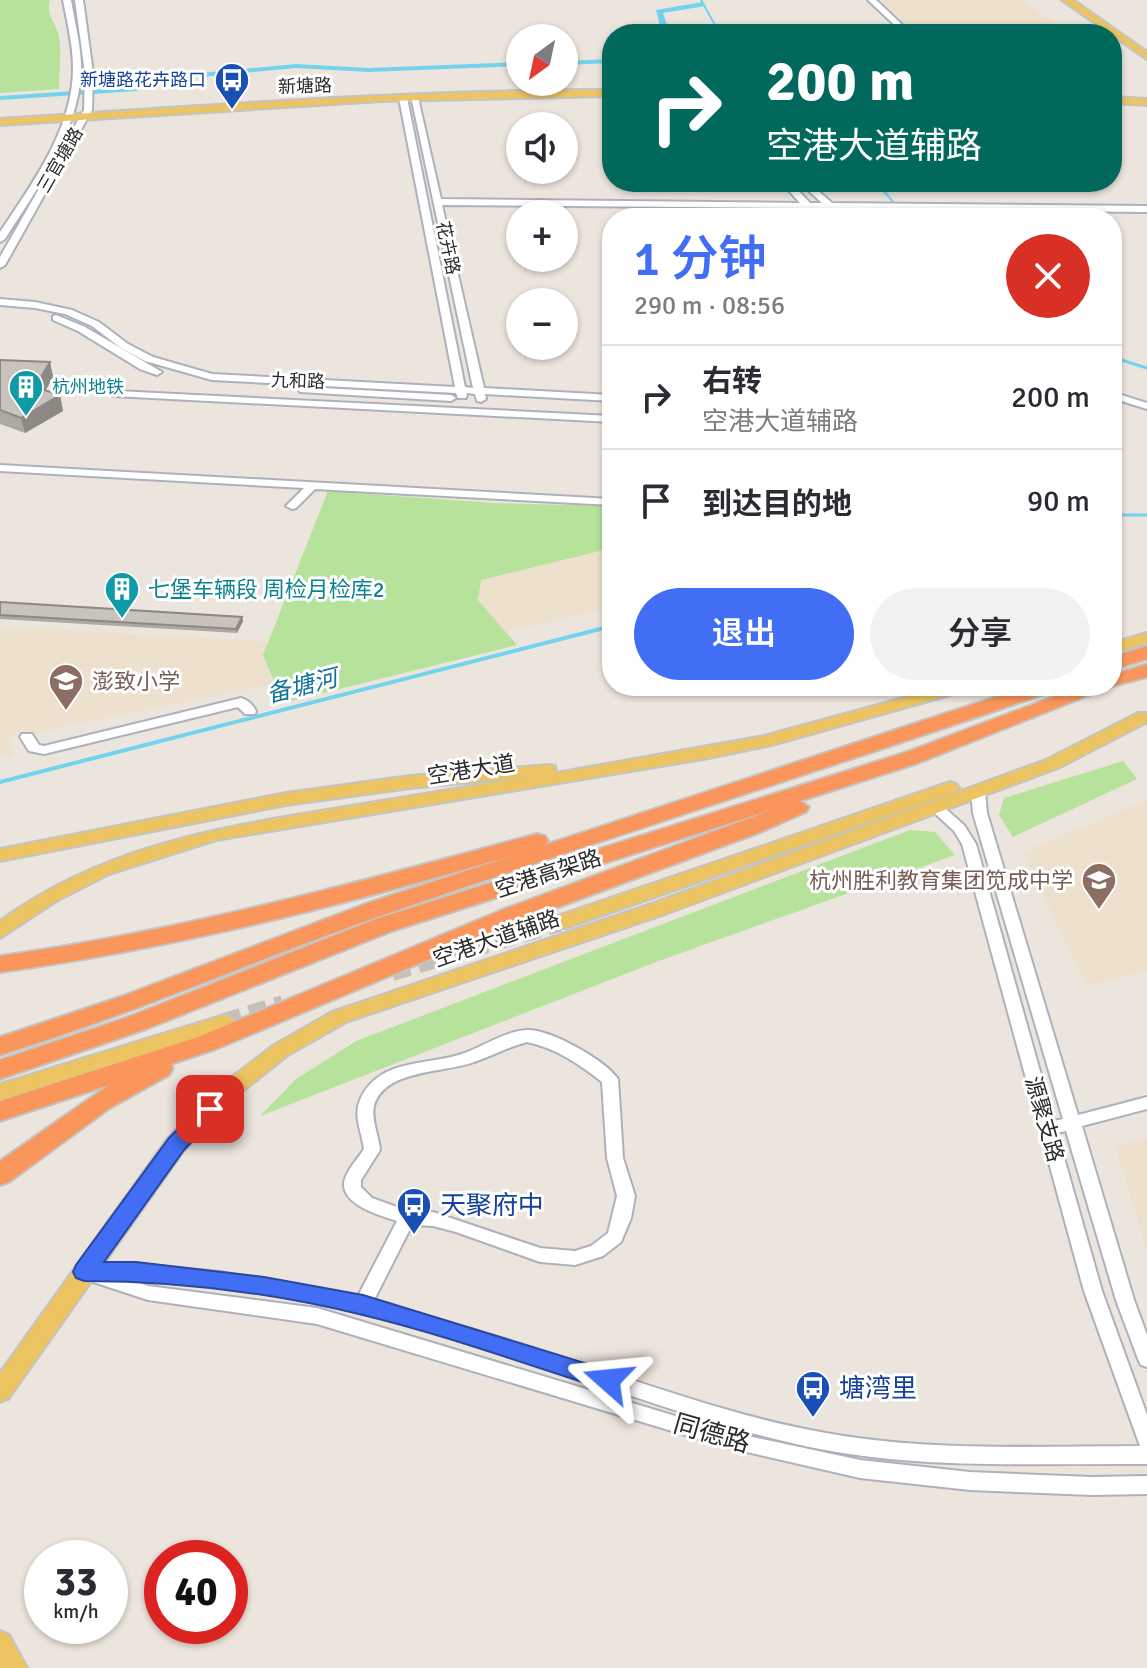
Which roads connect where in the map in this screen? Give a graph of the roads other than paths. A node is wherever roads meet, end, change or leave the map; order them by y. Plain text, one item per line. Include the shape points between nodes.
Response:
1 (67, 0) edge
2 (79, 0) edge
3 (872, 0) edge
4 (1067, 0) edge
5 (1087, 0) edge
6 (897, 24) edge
7 (1101, 24) edge
8 (1121, 24) edge
9 (1122, 24) edge
10 (1122, 38) edge
11 (1147, 42) edge
12 (1147, 56) edge
13 (602, 90) edge
14 (602, 90) edge
15 (409, 98) junction
16 (1122, 101) edge
17 (1147, 102) edge
18 (87, 108) junction
19 (1122, 109) edge
20 (1147, 110) edge
21 (0, 115) edge
22 (67, 115) junction
23 (0, 122) edge
24 (795, 192) edge
25 (813, 192) edge
26 (437, 202) junction
27 (808, 206) junction
28 (827, 206) junction
29 (830, 208) edge
30 (1034, 208) edge
31 (1122, 209) edge
32 (1147, 209) edge
33 (0, 239) edge
34 (0, 265) edge
35 (0, 302) edge
36 (0, 309) edge
37 (461, 393) junction
38 (117, 394) dead end
39 (480, 394) junction
40 (602, 398) edge
41 (1122, 398) edge
42 (602, 404) edge
43 (1147, 406) edge
44 (1122, 407) edge
45 (1147, 414) edge
46 (602, 418) edge
47 (0, 468) edge
48 (313, 485) junction
49 (602, 501) edge
50 (292, 506) dead end
51 (1147, 638) edge
52 (1122, 645) edge
53 (1147, 652) edge
54 (1122, 661) edge
55 (1147, 670) edge
56 (1122, 679) edge
57 (929, 696) edge
58 (1020, 696) edge
59 (1073, 696) edge
60 (250, 711) dead end
61 (1146, 716) edge
62 (27, 737) dead end
63 (703, 754) junction
64 (911, 758) junction
65 (782, 777) junction
66 (978, 791) junction
67 (934, 806) junction
68 (0, 855) edge
69 (559, 923) tunnel mouth
70 (0, 931) edge
71 (0, 964) edge
72 (224, 1022) tunnel mouth
73 (207, 1043) junction
74 (0, 1046) edge
75 (0, 1070) edge
76 (0, 1092) edge
77 (1147, 1103) edge
78 (0, 1111) edge
79 (1073, 1122) junction
80 (1048, 1129) junction
81 (0, 1175) edge
82 (407, 1218) junction
83 (84, 1272) junction
84 (363, 1305) junction
85 (1147, 1359) edge
86 (0, 1392) edge
87 (1147, 1441) edge
88 (1147, 1455) edge
89 (1147, 1485) edge
90 (0, 1644) edge
91 (14, 1668) edge

1 - 22 street, 三官塘路 via 75,46 75,87
2 - 18 street, 三官塘路 via 86,35
3 - 6 street
4 - 7 main road
5 - 8 main road
9 - 11 main road
10 - 12 main road
13 - 18 main road, 新塘路 via 384,92
14 - 15 main road, 新塘路
15 - 18 main road, 新塘路
15 - 26 street, 花卉路
15 - 37 street, 花卉路
16 - 17 main road
18 - 22 main road, 新塘路
18 - 34 street, 三官塘路
19 - 20 main road
21 - 22 main road, 新塘路
22 - 23 main road, 新塘路
22 - 33 street, 三官塘路
24 - 27 street
25 - 28 street
26 - 27 street
26 - 39 street, 花卉路
27 - 28 street
28 - 29 street
28 - 30 street
31 - 32 street
35 - 37 street, 九和路 via 75,315 158,363 212,377
36 - 37 street, 九和路 via 64,320 133,362 200,383
37 - 39 street, 九和路
38 - 46 street
39 - 40 street, 九和路
39 - 42 street, 九和路
41 - 43 street
44 - 45 street
47 - 48 street
48 - 49 street
48 - 50 street
51 - 52 main road
53 - 54 highway
55 - 56 highway
57 - 63 main road, 空港大道
58 - 65 highway, 空港高架路
59 - 64 highway, 空港高架路
60 - 62 street via 241,702 44,750 34,748
61 - 66 main road, 空港大道辅路 via 1052,764
61 - 69 main road
63 - 68 main road via 286,799
63 - 70 main road, 空港大道 via 216,834 81,877
64 - 73 highway via 750,828 510,916
64 - 75 highway, 空港高架路 via 384,925 137,1023
65 - 71 highway via 617,817 421,876
65 - 74 highway, 空港高架路 via 376,909
66 - 67 main road, 空港大道辅路
66 - 79 street, 源聚支路 via 980,813
67 - 80 street, 源聚支路 via 969,844
67 - 83 main road, 空港大道辅路 via 672,904 339,1017 281,1050 227,1092 176,1144
72 - 76 main road
73 - 78 highway
73 - 81 highway via 101,1101
77 - 79 street
79 - 80 street
79 - 85 street, 源聚支路
80 - 87 street, 源聚支路 via 1093,1291
82 - 82 street via 366,1203 353,1189 353,1179 372,1150 365,1114 368,1100 394,1075 527,1036 578,1056 610,1079 615,1158 626,1196 615,1237 597,1251 575,1258 540,1255 433,1219
82 - 84 street
83 - 84 street, 同德路 via 150,1273
83 - 86 main road, 空港大道辅路
83 - 89 street, 同德路 via 148,1293 317,1316 725,1439 860,1469 970,1481
84 - 88 street, 同德路 via 722,1417 829,1443 949,1454
90 - 91 main road

